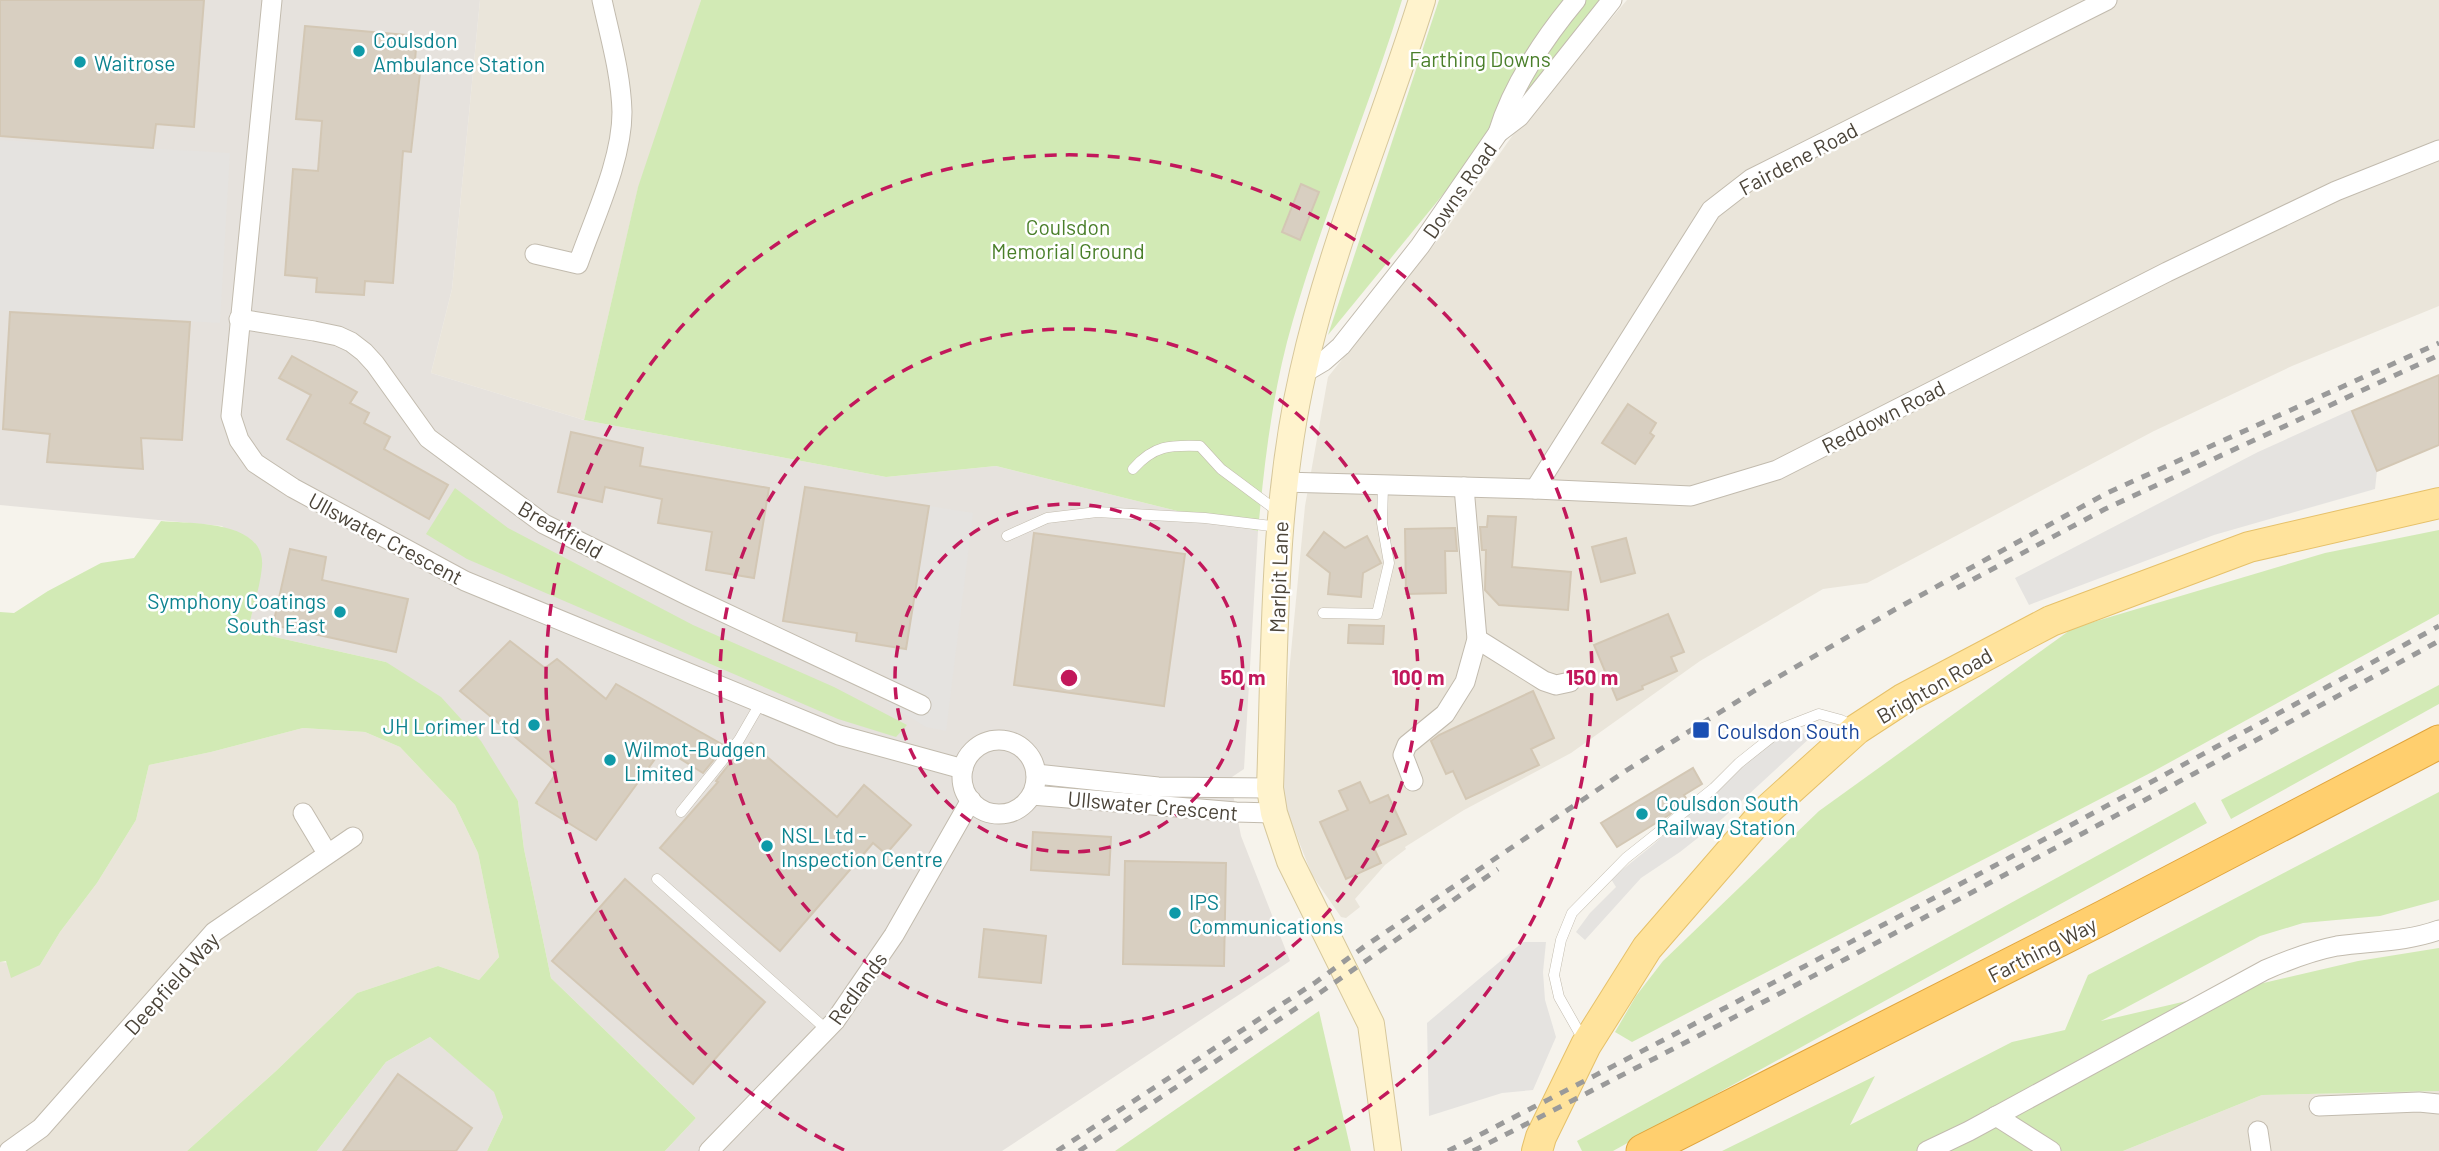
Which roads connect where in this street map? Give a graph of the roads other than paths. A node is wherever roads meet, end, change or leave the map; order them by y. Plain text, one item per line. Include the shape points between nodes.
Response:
1 (272, 0) edge
2 (601, 0) edge
3 (1422, 0) edge
4 (1576, 0) edge
5 (1612, 0) edge
6 (2107, 0) edge
7 (1498, 133) junction
8 (2439, 150) edge
9 (535, 254) dead end
10 (239, 320) junction
11 (1302, 374) junction
12 (1133, 468) dead end
13 (1283, 482) junction
14 (1383, 485) junction
15 (1464, 487) junction
16 (1535, 489) junction
17 (2439, 503) edge
18 (1280, 520) junction
19 (1007, 536) dead end
20 (1323, 613) dead end
21 (1477, 639) junction
22 (1570, 682) dead end
23 (761, 702) junction
24 (920, 705) dead end
25 (1849, 724) junction
26 (2439, 742) edge
27 (963, 769) junction
28 (1037, 774) junction
29 (1413, 782) dead end
30 (1031, 795) junction
31 (971, 800) junction
32 (1272, 801) junction
33 (681, 812) dead end
34 (303, 813) dead end
35 (353, 837) dead end
36 (327, 853) junction
37 (657, 878) dead end
38 (2439, 930) edge
39 (827, 1030) junction
40 (1581, 1035) junction
41 (2439, 1104) edge
42 (2319, 1105) dead end
43 (1996, 1116) junction
44 (2258, 1130) dead end
45 (9, 1151) edge
46 (709, 1151) edge
47 (1388, 1151) edge
48 (1537, 1151) edge
49 (1643, 1151) edge
50 (1927, 1151) edge
51 (2051, 1151) edge
52 (2261, 1151) edge

1 - 10 street, Ullswater Crescent
2 - 9 street via 619,76 622,114 616,155 578,264
3 - 11 main road, Marlpit Lane via 1326,279
4 - 7 street via 1555,25 1506,107
5 - 7 street, Downs Road via 1520,117
6 - 16 street, Fairdene Road via 1751,179 1711,210
7 - 11 street, Downs Road via 1420,246 1342,346
8 - 16 street, Reddown Road via 2336,191 2203,255 1777,470 1690,496
10 - 23 street, Ullswater Crescent via 231,416 239,440 255,463 465,581
10 - 24 street, Breakfield via 314,331 351,342 375,364 428,438 544,524
11 - 13 main road, Marlpit Lane
12 - 18 lane via 1147,453 1173,445 1200,446
13 - 14 street, Reddown Road
13 - 18 main road, Marlpit Lane
14 - 15 street, Reddown Road
14 - 20 lane via 1382,523 1389,563 1377,614
15 - 16 street, Reddown Road
15 - 21 street
17 - 25 main road, Brighton Road via 2249,547 2051,621
18 - 19 lane via 1097,512 1047,518
18 - 32 main road, Marlpit Lane
21 - 22 street via 1544,681 1556,685
21 - 29 street via 1465,682 1445,714 1407,745 1403,755
23 - 27 street, Ullswater Crescent via 839,735
23 - 33 lane via 739,740
25 - 40 main road, Brighton Road via 1657,935
25 - 40 lane via 1819,714 1783,728 1626,858 1572,913 1554,975 1559,997
26 - 49 highway, Farthing Way
27 - 28 street via 975,749 1008,740 1028,753
27 - 31 street via 965,791
28 - 30 street
28 - 32 street, Ullswater Crescent
30 - 31 street via 1014,811 1003,814 991,813
30 - 32 street, Ullswater Crescent via 1175,808
31 - 39 street, Redlands via 866,980
32 - 47 main road, Marlpit Lane via 1290,861 1371,1024
34 - 36 street
35 - 36 street, Deepfield Way
36 - 45 street, Deepfield Way via 214,932 41,1128
37 - 39 lane
38 - 43 street via 2301,954
39 - 46 street, Redlands
40 - 48 main road, Brighton Road
41 - 42 street
43 - 50 street
43 - 51 street
44 - 52 street

